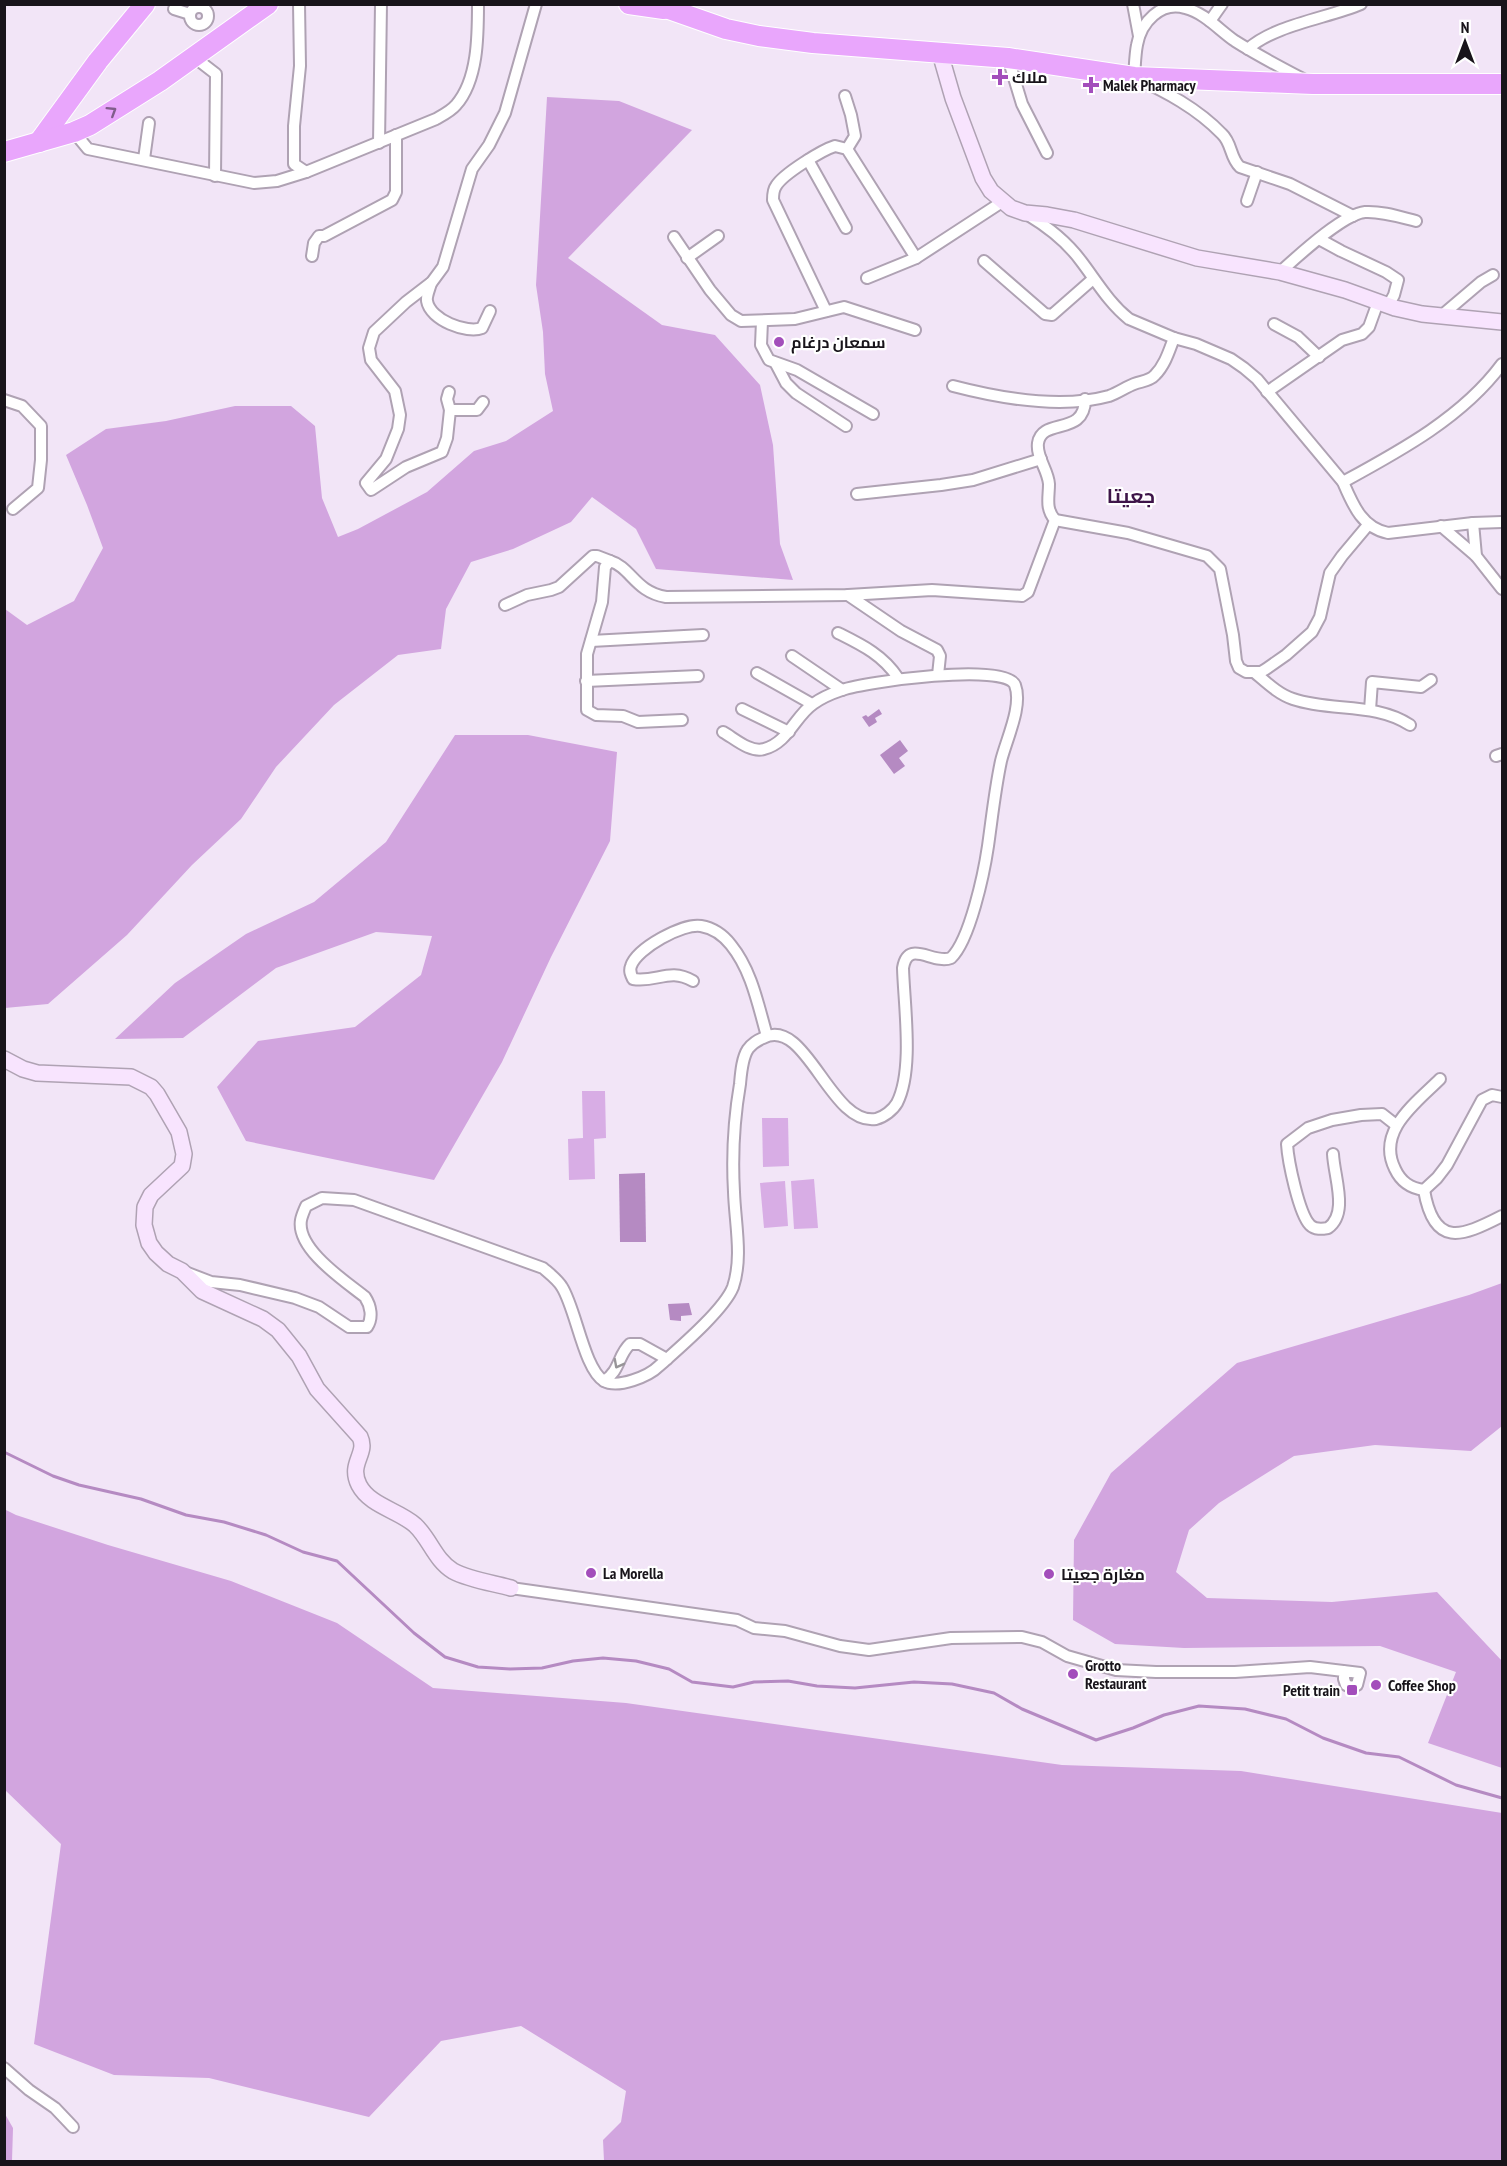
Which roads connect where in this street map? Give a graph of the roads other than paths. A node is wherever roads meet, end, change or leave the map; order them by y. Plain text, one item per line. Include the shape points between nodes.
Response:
1 (145, 4) edge
2 (268, 4) edge
3 (299, 4) edge
4 (381, 4) edge
5 (478, 4) edge
6 (536, 4) edge
7 (629, 4) edge
8 (1133, 4) edge
9 (1221, 4) edge
10 (1361, 4) edge
11 (660, 7) edge
12 (174, 9) dead end
13 (1210, 21) junction
14 (1139, 36) junction
15 (1248, 49) junction
16 (202, 51) junction
17 (940, 53) junction
18 (1008, 58) junction
19 (1134, 77) junction
20 (1313, 84) junction
21 (1503, 84) edge
22 (845, 96) dead end
23 (62, 110) junction
24 (149, 123) dead end
25 (74, 132) junction
26 (396, 135) junction
27 (39, 142) junction
28 (379, 143) junction
29 (847, 148) junction
30 (4, 152) edge
31 (1047, 153) dead end
32 (144, 159) junction
33 (808, 160) junction
34 (306, 172) junction
35 (1257, 172) junction
36 (215, 176) junction
37 (1247, 201) dead end
38 (1002, 202) junction
39 (1025, 213) junction
40 (1353, 216) junction
41 (1416, 221) dead end
42 (846, 228) dead end
43 (718, 236) dead end
44 (674, 237) dead end
45 (1319, 239) junction
46 (312, 256) dead end
47 (687, 258) junction
48 (916, 258) junction
49 (984, 261) dead end
50 (1280, 272) junction
51 (1493, 275) dead end
52 (867, 278) dead end
53 (1093, 279) junction
54 (432, 282) junction
55 (1383, 304) junction
56 (490, 311) dead end
57 (826, 311) junction
58 (1442, 316) junction
59 (762, 321) junction
60 (1503, 322) edge
61 (1274, 324) dead end
62 (915, 330) dead end
63 (1174, 338) junction
64 (1319, 357) junction
65 (776, 364) junction
66 (1503, 364) edge
67 (953, 386) dead end
68 (448, 392) dead end
69 (1267, 392) junction
70 (1085, 399) junction
71 (4, 400) edge
72 (483, 402) dead end
73 (450, 410) junction
74 (873, 414) dead end
75 (846, 426) dead end
76 (1041, 459) junction
77 (1343, 482) junction
78 (857, 494) dead end
79 (13, 509) dead end
80 (1055, 520) junction
81 (1503, 522) edge
82 (1473, 523) junction
83 (1368, 525) junction
84 (1441, 526) junction
85 (1476, 556) junction
86 (610, 561) junction
87 (1503, 588) edge
88 (848, 595) junction
89 (505, 605) dead end
90 (838, 633) dead end
91 (703, 634) dead end
92 (591, 640) junction
93 (792, 656) dead end
94 (1254, 672) junction
95 (757, 673) dead end
96 (938, 675) junction
97 (698, 676) dead end
98 (898, 678) junction
99 (1431, 680) dead end
100 (586, 681) junction
101 (842, 690) junction
102 (812, 705) junction
103 (742, 709) dead end
104 (1370, 710) junction
105 (682, 720) dead end
106 (1410, 725) dead end
107 (723, 732) dead end
108 (789, 732) junction
109 (693, 981) dead end
110 (767, 1036) junction
111 (4, 1059) edge
112 (1440, 1079) dead end
113 (1503, 1097) edge
114 (1396, 1125) junction
115 (1334, 1154) dead end
116 (1424, 1190) junction
117 (1503, 1216) edge
118 (182, 1271) junction
119 (667, 1359) junction
120 (604, 1381) junction
121 (511, 1588) joint
122 (1344, 1671) dead end
123 (4, 2068) edge
124 (73, 2127) dead end

1 - 23 highway
2 - 16 highway
3 - 34 street via 294,164
4 - 28 street
5 - 26 street via 473,69 462,96 447,112
6 - 54 street via 504,114 472,169 446,259
7 - 11 highway
8 - 14 street
9 - 13 street
10 - 15 street via 1305,21
11 - 17 highway via 759,36
12 - 16 street via 190,14 194,24 200,25
13 - 14 street via 1185,8 1168,7 1154,14
13 - 15 street
14 - 19 street
15 - 20 street
25 -> 16 highway
16 - 36 street via 216,74
17 - 18 highway
17 - 38 street via 952,98 983,178
18 - 19 highway
18 - 31 street via 1022,104
19 - 20 highway
19 - 35 street via 1193,110 1223,134 1240,167
20 - 21 highway
22 - 29 street via 855,136
23 - 25 highway via 63,122
23 - 27 highway
24 - 32 street
25 - 27 highway
25 - 32 street via 88,149
26 - 28 street
26 - 46 street via 396,192 392,200 319,236
27 - 30 highway
28 - 34 street
29 - 33 street via 835,146
29 - 48 street
32 - 36 street
33 - 42 street
33 - 57 street via 780,180 772,200
34 - 36 street via 254,183
35 - 37 street
35 - 40 street
38 - 39 street
38 - 48 street
39 - 50 street via 1074,220 1197,258
39 - 53 street via 1049,227
40 - 41 street via 1375,213
40 - 45 street
43 - 47 street
44 - 47 street
45 - 50 street
45 - 55 street via 1398,280 1394,295
47 - 59 street via 730,315 746,322
48 - 52 street
49 - 53 street via 1045,314 1052,315
50 - 55 street
51 - 58 street
53 - 63 street via 1130,319
54 - 56 street via 427,300 443,321 476,331 482,328
54 - 73 street via 374,332 369,348 371,360 395,391 400,415 386,459 366,483 371,490 406,467 442,452
55 - 58 street
55 - 64 street via 1362,334 1342,340
57 - 59 street via 795,319
57 - 62 street via 844,307
58 - 60 street
59 - 65 street via 762,350
61 - 64 street
63 - 69 street via 1231,359
63 - 70 street via 1154,377 1107,396
64 - 69 street
65 - 74 street via 797,370
65 - 75 street via 796,393
66 - 77 street via 1490,381 1451,415
67 - 70 street via 1032,400
68 - 73 street
69 - 77 street
70 - 76 street via 1083,416 1041,435
71 - 79 street via 22,406 41,426 38,488
72 - 73 street via 477,410
76 - 78 street via 973,480
76 - 80 street via 1049,481 1048,508
77 - 83 street
80 - 88 street via 1028,592 1022,596 964,590
80 - 94 street via 1128,533 1207,556 1220,569 1236,661 1239,668
81 - 82 street
82 - 84 street
82 - 85 street
83 - 84 street via 1388,533
83 - 94 street via 1330,573 1320,617 1312,632 1276,663
84 - 85 street
85 - 87 street
86 - 88 street via 643,588 660,596
86 - 89 street via 593,556 559,587
86 - 92 street via 605,567 602,602
88 - 96 street via 937,650
90 - 98 street via 869,649
91 - 92 street
92 - 100 street
93 - 101 street
94 - 104 street via 1290,698
95 - 102 street
96 - 98 street
96 - 110 street via 1007,678 1015,684 1016,709 1001,761 980,889 966,931 951,958 917,953 905,958 907,1062 896,1104 881,1117 858,1116 846,1107 793,1042
97 - 100 street
98 - 101 street
99 - 104 street via 1421,687 1372,682
100 - 105 street via 586,705 591,713 623,716 638,722
101 - 102 street
102 - 108 street
103 - 108 street
104 - 106 street via 1398,717
107 - 108 street via 754,750 774,745
109 - 110 street via 672,974 633,979 630,966 654,943 685,927 703,926 715,931 744,965
110 - 119 street via 748,1049 738,1093 733,1160 737,1252 732,1289 722,1305
111 - 118 street via 23,1069 47,1074 131,1077 157,1094 179,1132 184,1155 182,1166 151,1195 145,1207 144,1225 156,1253
112 - 114 street
113 - 116 street via 1492,1095 1482,1100 1447,1165
114 - 115 street via 1382,1114 1332,1120 1308,1128 1287,1144 1288,1163 1301,1208 1310,1225 1317,1229 1334,1224 1340,1206
114 - 116 street via 1390,1143 1393,1165 1408,1186
116 - 117 street via 1427,1207 1445,1231 1469,1232
118 - 120 street via 212,1282 296,1298 349,1327 367,1328 369,1304 365,1297 320,1260 304,1238 300,1222 306,1206 322,1198 354,1200 543,1268 562,1287 593,1370
118 - 121 street via 202,1291 278,1330 299,1356 317,1389 360,1437 363,1446 355,1474 368,1497 399,1512 417,1527 448,1568
119 - 120 street via 653,1372 636,1379
119 -> 120 street via 640,1344 630,1344 617,1368
121 - 122 street via 737,1620 754,1628 785,1631 857,1649 951,1638 1022,1637 1042,1642 1067,1656 1116,1670 1235,1672 1310,1667
123 - 124 street

